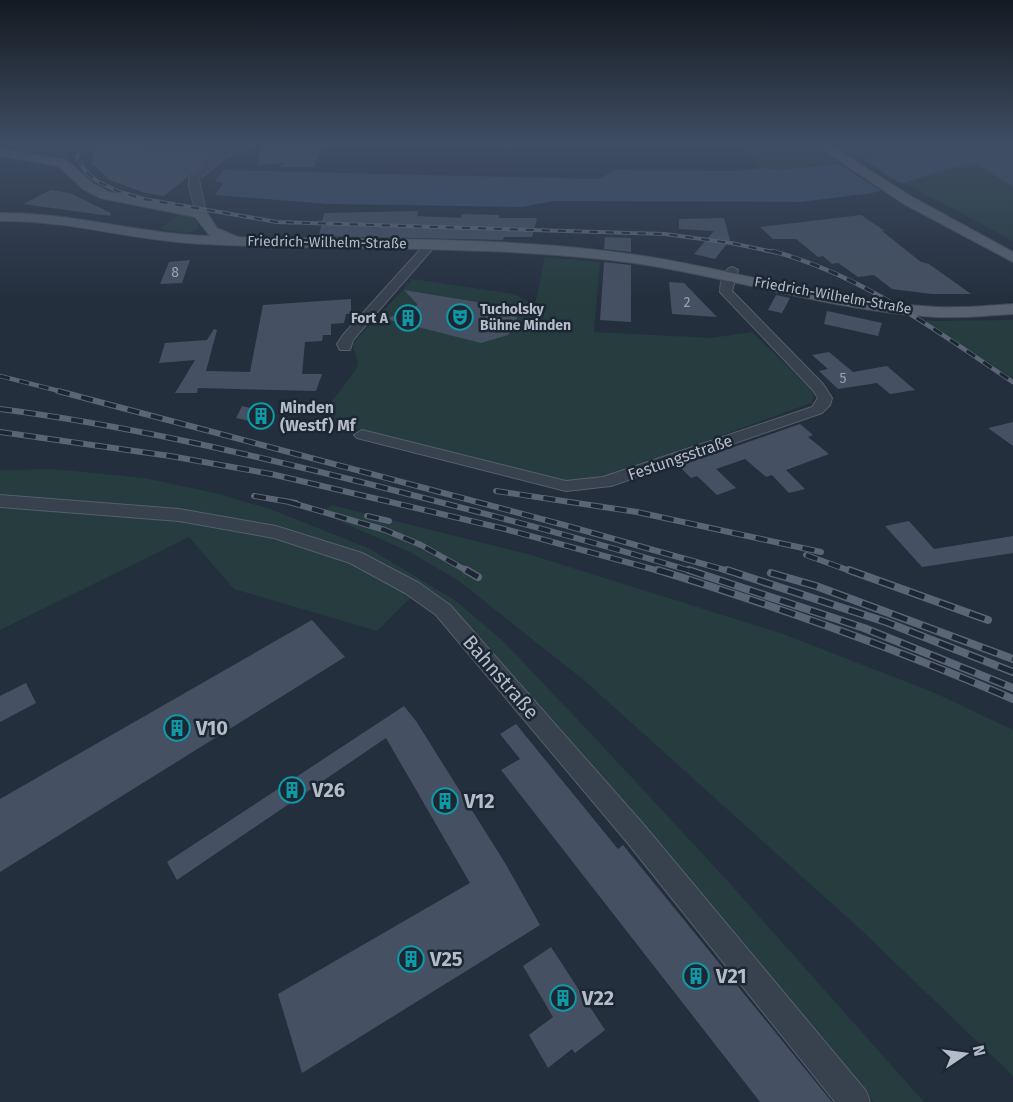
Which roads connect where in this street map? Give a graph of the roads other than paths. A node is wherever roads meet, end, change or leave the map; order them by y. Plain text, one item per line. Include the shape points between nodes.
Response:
1 (107, 195) edge
2 (196, 195) edge
3 (907, 195) edge
4 (908, 195) edge
5 (915, 200) junction
6 (0, 217) edge
7 (204, 221) junction
8 (176, 237) junction
9 (243, 240) junction
10 (431, 244) junction
11 (1013, 249) edge
12 (1013, 258) edge
13 (730, 273) junction
14 (838, 294) junction
15 (1013, 297) edge
16 (1013, 309) edge
17 (345, 347) dead end
18 (362, 435) dead end
19 (0, 501) edge
20 (855, 1102) edge

1 - 7 main road
2 - 7 street
3 - 5 main road
4 - 5 main road
5 - 11 main road
5 - 12 main road
6 - 8 main road, Friedrich-Wilhelm-Straße via 41,218
7 - 8 main road via 198,234
7 - 9 main road via 215,235
8 - 9 main road, Friedrich-Wilhelm-Straße
9 - 10 main road, Friedrich-Wilhelm-Straße
10 - 13 main road, Friedrich-Wilhelm-Straße via 578,253
10 - 17 street via 348,338
13 - 14 main road, Friedrich-Wilhelm-Straße
13 - 18 street, Festungsstraße via 726,292 825,398 824,405 817,410 605,482 566,486
14 - 15 main road, Friedrich-Wilhelm-Straße via 941,301
14 - 16 main road, Friedrich-Wilhelm-Straße via 875,305 934,311
19 - 20 street, Bahnstraße via 179,515 276,532 356,558 412,588 443,610 635,833

